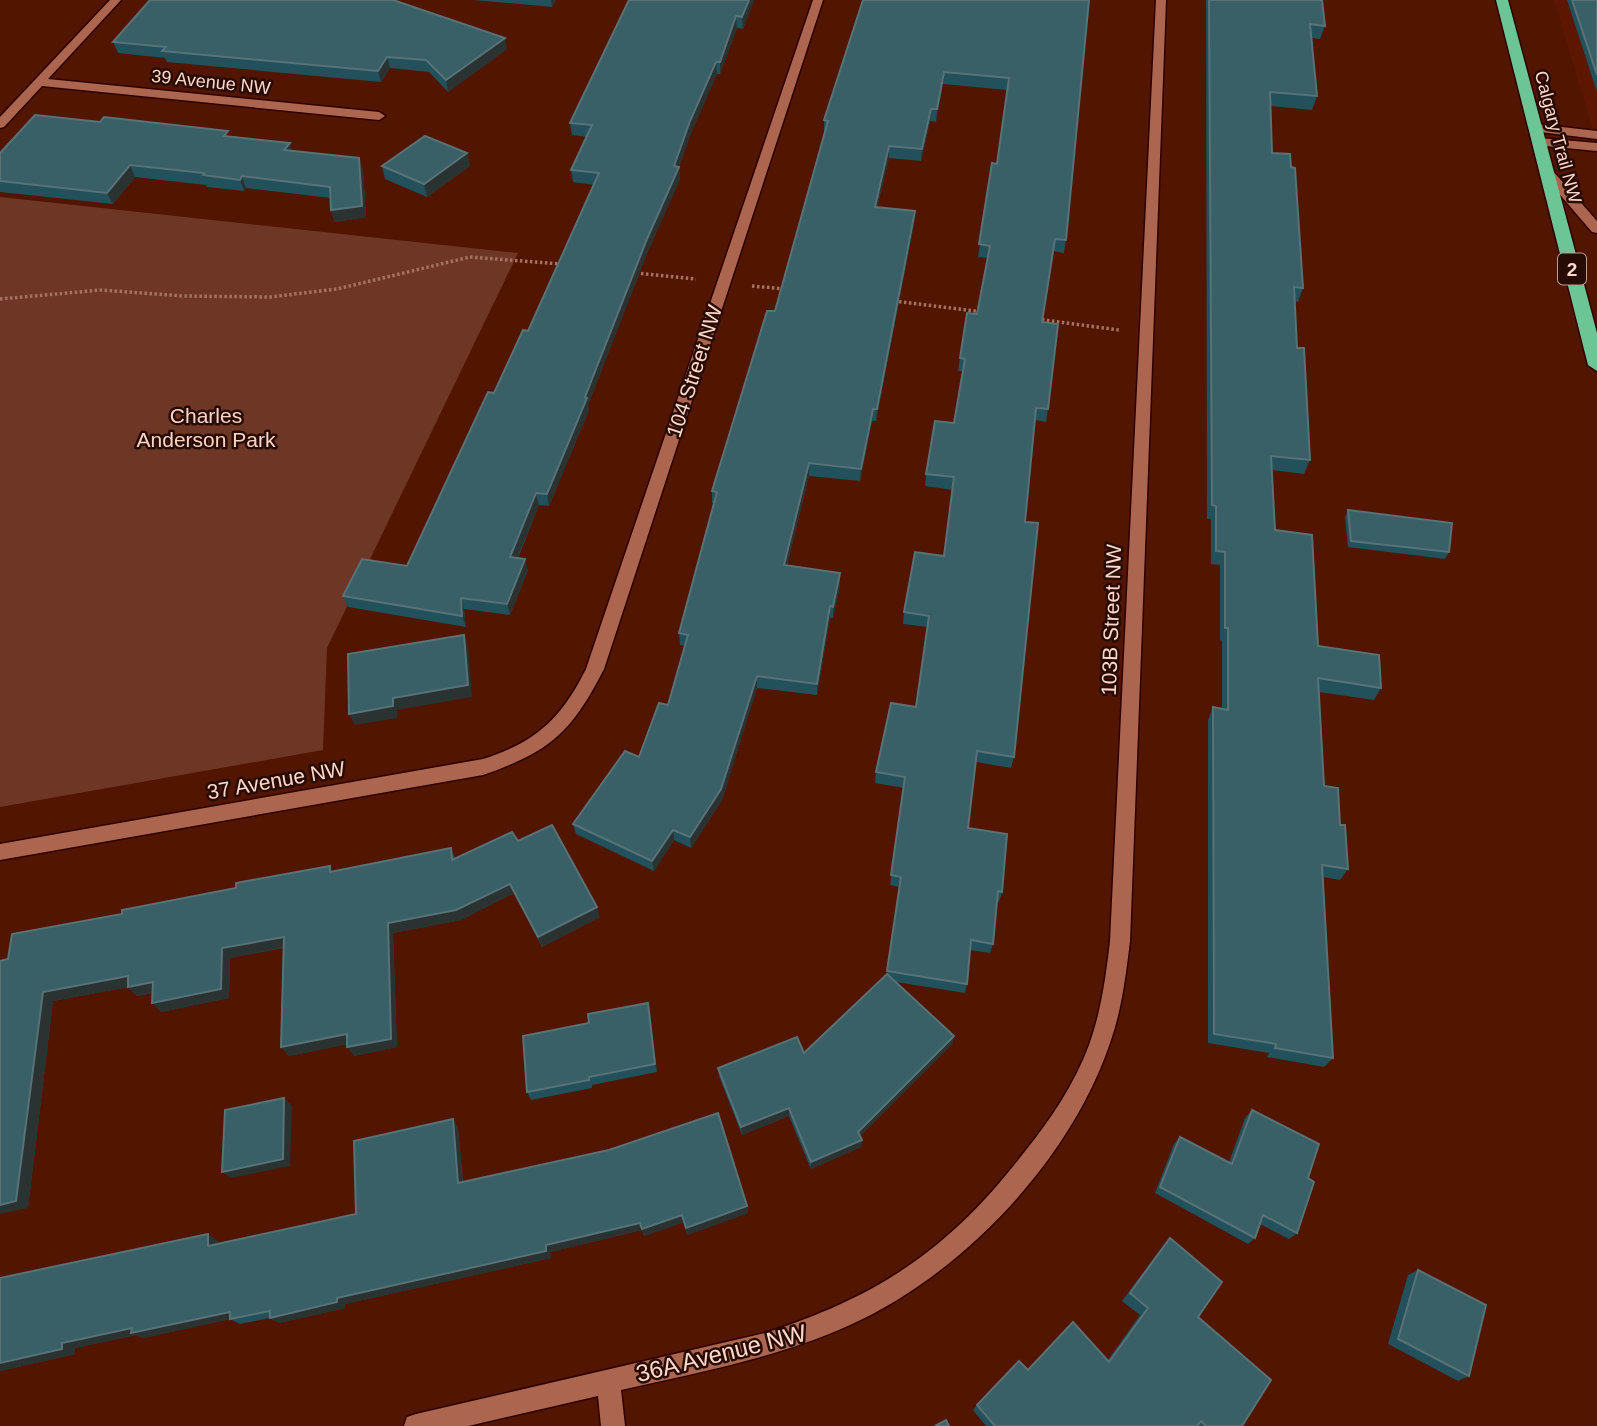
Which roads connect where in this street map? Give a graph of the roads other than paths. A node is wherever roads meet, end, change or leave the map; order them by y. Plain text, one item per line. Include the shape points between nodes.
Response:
1 (116, 0) edge
2 (818, 0) edge
3 (1161, 0) edge
4 (1502, 0) edge
5 (39, 82) junction
6 (379, 116) dead end
7 (0, 124) edge
8 (1537, 135) junction
9 (1597, 135) edge
10 (1597, 147) edge
11 (1548, 173) junction
12 (1597, 229) edge
13 (1597, 365) edge
14 (553, 733) joint
15 (0, 852) edge
16 (993, 1209) joint
17 (608, 1381) junction
18 (416, 1426) edge
19 (613, 1426) edge

1 - 5 street
2 - 14 street, 104 Street NW via 595,669 571,713
3 - 16 street, 103B Street NW via 1116,980 1095,1057 1074,1097
4 - 8 highway, Calgary Trail NW / 2
5 - 6 street, 39 Avenue NW
5 - 7 street
8 - 9 street
8 - 10 street
8 - 11 highway, Calgary Trail NW / 2
11 - 12 street
11 - 13 highway, Calgary Trail NW / 2
14 - 15 street, 37 Avenue NW via 531,749 483,767
16 - 17 street, 36A Avenue NW via 913,1279 812,1331
17 - 18 street, 36A Avenue NW
17 - 19 street

